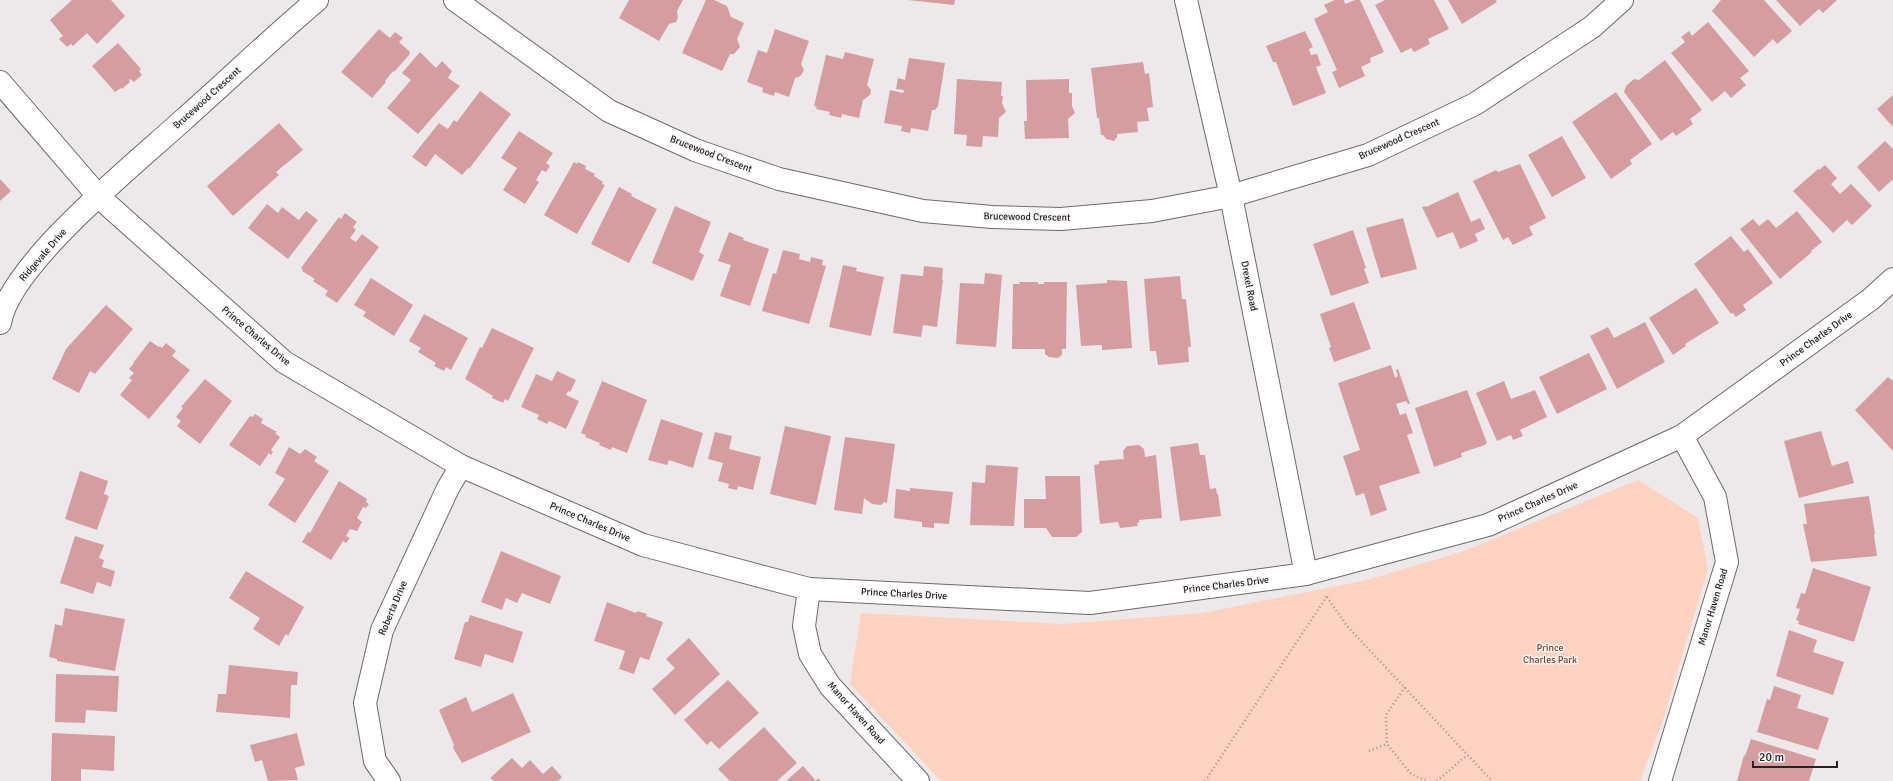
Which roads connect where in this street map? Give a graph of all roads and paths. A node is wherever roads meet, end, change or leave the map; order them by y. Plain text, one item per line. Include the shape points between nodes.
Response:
1 (317, 0) edge
2 (455, 0) edge
3 (1186, 0) edge
4 (1622, 0) edge
5 (0, 82) edge
6 (1231, 196) junction
7 (98, 197) junction
8 (1893, 279) edge
9 (0, 323) edge
10 (1682, 436) junction
11 (461, 466) junction
12 (1306, 574) junction
13 (809, 589) junction
14 (1327, 596) junction
15 (1405, 687) junction
16 (1387, 744) junction
17 (1369, 751) dead end
18 (1466, 756) junction
19 (389, 781) edge
20 (918, 781) edge
21 (1205, 781) edge
22 (1428, 781) edge
23 (1437, 781) edge
24 (1492, 781) edge
25 (1660, 781) edge

1 - 7 street, Brucewood Crescent
2 - 6 street, Brucewood Crescent via 609,111 695,150 779,179 923,210 992,217 1068,219 1152,211
3 - 6 street, Drexel Road
4 - 6 street, Brucewood Crescent via 1592,27 1475,104 1368,155
5 - 7 street, Prince Charles Drive
6 - 12 street, Drexel Road
7 - 9 street, Ridgevale Drive via 54,240 23,276 2,312
7 - 11 street, Prince Charles Drive via 284,362
8 - 10 street, Prince Charles Drive via 1871,299
10 - 12 street, Prince Charles Drive via 1488,525
10 - 25 street, Manor Haven Road via 1715,497 1727,562
11 - 13 street, Prince Charles Drive via 643,545
11 - 19 street, Roberta Drive via 448,488 382,630 370,681 365,703 375,761
12 - 13 street, Prince Charles Drive via 1090,603
12 - 14 path
13 - 20 street, Manor Haven Road via 804,626 810,654 830,686
14 - 15 path via 1347,626
14 - 21 path
15 - 16 path via 1386,715
15 - 18 path
16 - 17 path
16 - 22 path via 1411,774
18 - 23 path
18 - 24 path

